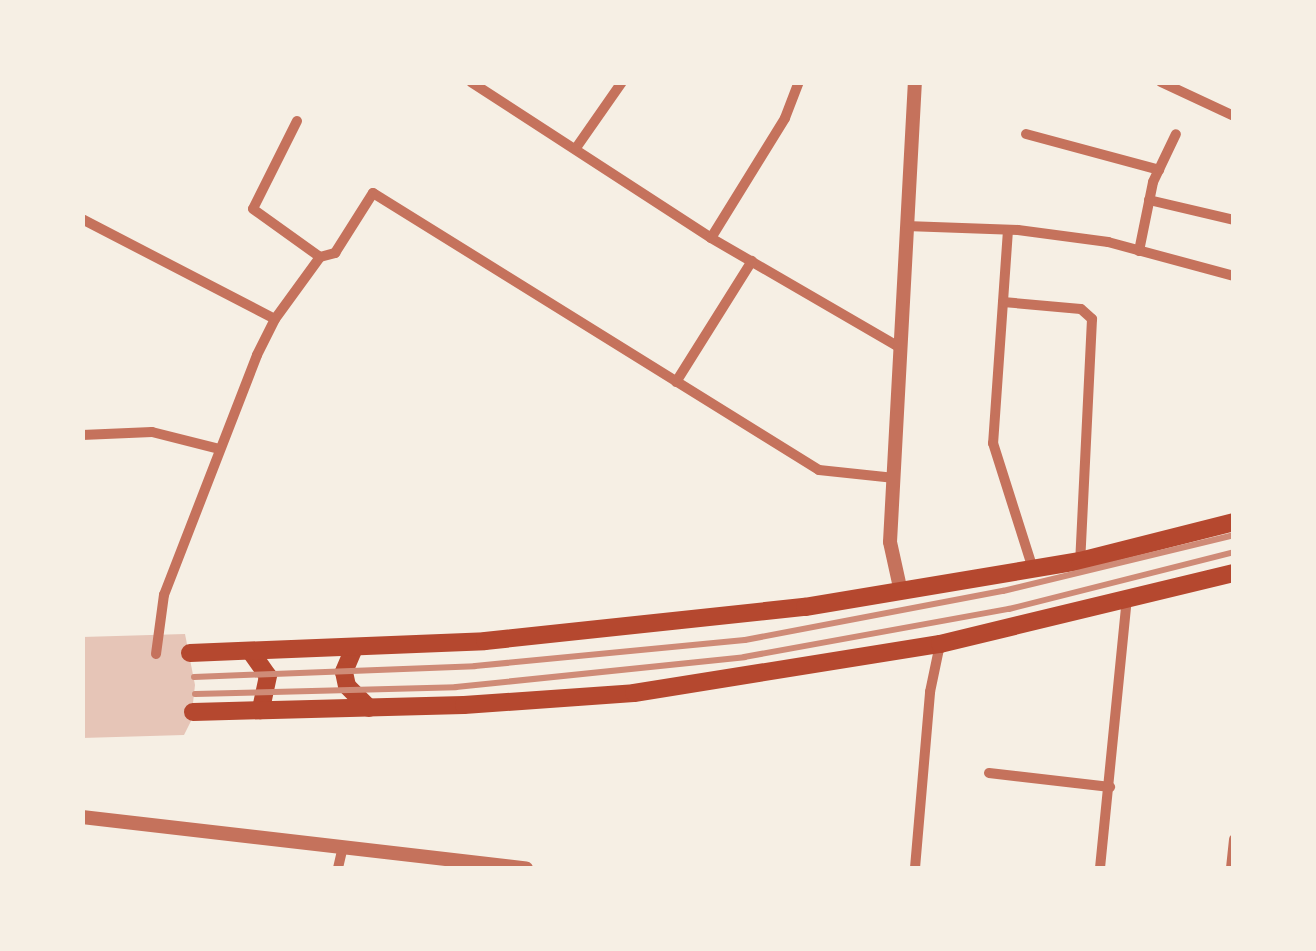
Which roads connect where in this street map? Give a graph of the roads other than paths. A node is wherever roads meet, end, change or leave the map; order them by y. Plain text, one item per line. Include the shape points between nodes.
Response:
1 (471, 82) edge
2 (622, 82) edge
3 (799, 82) edge
4 (915, 82) edge
5 (1160, 82) edge
6 (1234, 116) edge
7 (296, 121) dead end
8 (1026, 134) dead end
9 (1176, 134) dead end
10 (576, 148) junction
11 (1159, 170) junction
12 (1150, 200) junction
13 (82, 219) edge
14 (1234, 220) edge
15 (906, 226) junction
16 (1008, 230) junction
17 (711, 238) junction
18 (1139, 251) junction
19 (320, 257) junction
20 (752, 261) junction
21 (1234, 276) edge
22 (1003, 302) junction
23 (275, 320) junction
24 (901, 348) junction
25 (676, 382) junction
26 (82, 434) edge
27 (219, 449) junction
28 (894, 478) junction
29 (1234, 522) edge
30 (1080, 560) junction
31 (1033, 568) junction
32 (1234, 572) edge
33 (901, 592) junction
34 (1128, 598) junction
35 (940, 644) junction
36 (354, 648) junction
37 (251, 652) junction
38 (156, 654) dead end
39 (190, 654) dead end
40 (369, 708) junction
41 (261, 710) junction
42 (193, 712) dead end
43 (989, 773) dead end
44 (1110, 788) junction
45 (82, 817) edge
46 (1234, 839) edge
47 (343, 847) junction
48 (338, 868) edge
49 (526, 868) edge
50 (916, 868) edge
51 (1100, 868) edge
52 (1231, 868) edge

1 - 10 street
2 - 10 street
3 - 17 street via 785,118
4 - 15 street
5 - 6 street
7 - 19 street via 253,208
8 - 11 street
9 - 11 street
10 - 17 street
11 - 12 street
12 - 14 street
12 - 18 street
13 - 23 street
15 - 16 street
15 - 24 street
16 - 18 street
16 - 22 street
17 - 20 street
18 - 21 street
19 - 23 street
19 - 25 street via 336,253 374,193
20 - 24 street
20 - 25 street
22 - 30 street via 1081,309 1092,319
22 - 31 street via 992,442
23 - 27 street
24 - 28 street
25 - 28 street via 820,470
26 - 27 street via 152,432
27 - 38 street via 164,595
28 - 33 street via 890,542
29 - 30 main road
30 - 31 main road
31 - 33 main road
32 - 34 main road
33 - 36 main road via 621,630
34 - 35 main road
34 - 44 street
35 - 40 main road via 634,693
35 - 50 street
36 - 37 main road
36 - 40 main road via 344,672 347,686
37 - 39 main road
37 - 41 main road via 268,676
40 - 41 main road
41 - 42 main road
43 - 44 street
44 - 51 street
45 - 47 street
46 - 52 street
47 - 48 street
47 - 49 street

